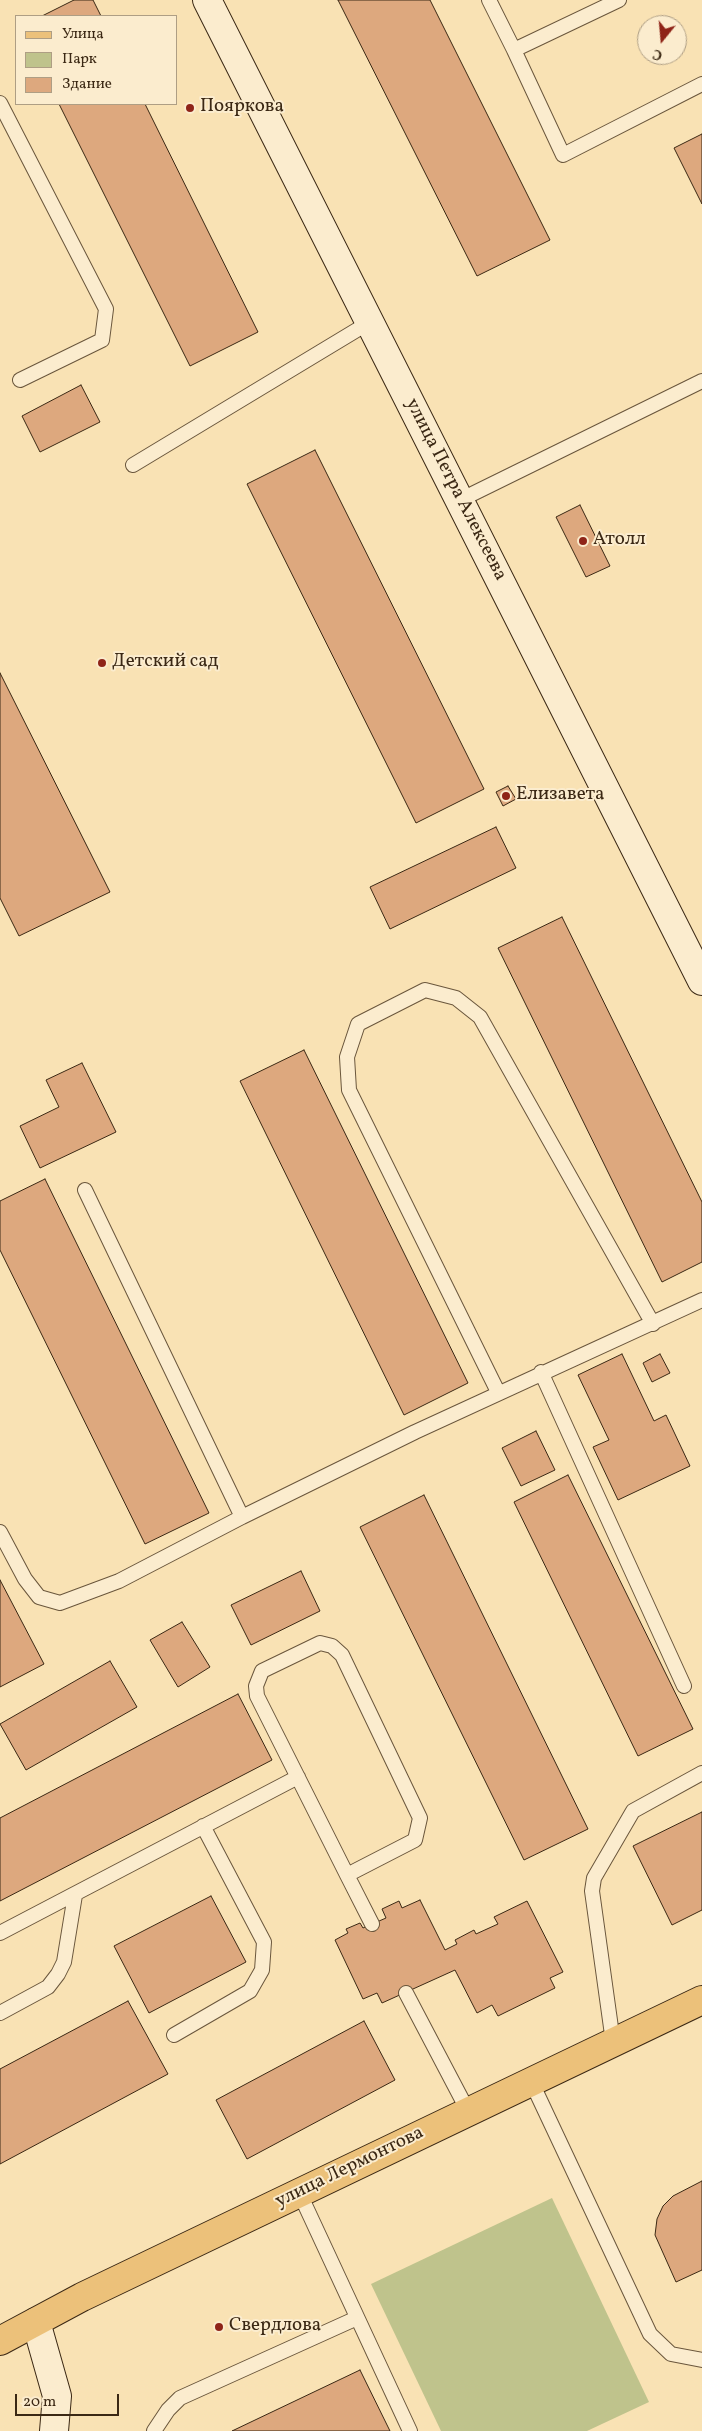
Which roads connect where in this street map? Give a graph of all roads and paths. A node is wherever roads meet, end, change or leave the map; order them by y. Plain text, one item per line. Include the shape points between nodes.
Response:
1 (207, 0) edge
2 (489, 0) edge
3 (619, 0) edge
4 (514, 50) junction
5 (702, 84) edge
6 (0, 103) edge
7 (370, 322) junction
8 (20, 380) dead end
9 (702, 381) edge
10 (133, 466) dead end
11 (460, 500) junction
12 (702, 981) edge
13 (85, 1190) dead end
14 (702, 1300) edge
15 (653, 1324) junction
16 (541, 1372) junction
17 (498, 1392) junction
18 (242, 1517) junction
19 (0, 1532) edge
20 (684, 1686) dead end
21 (702, 1773) edge
22 (298, 1777) junction
23 (203, 1826) junction
24 (347, 1875) junction
25 (75, 1895) junction
26 (372, 1924) dead end
27 (0, 1933) edge
28 (406, 1993) dead end
29 (702, 2000) edge
30 (0, 2013) edge
31 (174, 2036) dead end
32 (613, 2042) junction
33 (531, 2081) junction
34 (468, 2111) junction
35 (299, 2192) junction
36 (357, 2318) junction
37 (36, 2322) junction
38 (0, 2341) edge
39 (702, 2360) edge
40 (54, 2431) edge
41 (154, 2431) edge
42 (410, 2431) edge

1 - 7 main road, улица Петра Алексеева
2 - 4 lane
3 - 4 lane
4 - 5 lane via 563,155
6 - 8 lane via 106,309 102,340
7 - 10 lane
7 - 11 main road, улица Петра Алексеева
9 - 11 lane
11 - 12 main road, улица Петра Алексеева
13 - 18 lane
14 - 15 lane
15 - 16 lane
15 - 17 lane via 480,1017 456,998 425,990 358,1024 347,1056 349,1090
16 - 17 lane
16 - 20 lane
17 - 18 lane
18 - 19 lane via 119,1581 60,1603 39,1597 25,1579
21 - 32 lane via 633,1811 594,1878 592,1891
22 - 23 lane
22 - 24 lane
22 - 24 lane via 257,1696 256,1686 262,1671 320,1643 332,1646 342,1655 420,1818 415,1840
23 - 25 lane
23 - 31 lane via 264,1942 262,1970 250,1991
24 - 26 lane
25 - 27 lane
25 - 30 lane via 64,1962 58,1974 48,1987
28 - 34 lane
29 - 32 main road, улица Лермонтова
32 - 33 main road, улица Лермонтова
33 - 34 main road, улица Лермонтова
33 - 39 lane via 650,2334 671,2354
34 - 35 main road, улица Лермонтова
35 - 36 lane
35 - 37 main road, улица Лермонтова
36 - 41 lane via 180,2398
36 - 42 lane
37 - 38 main road, улица Лермонтова
37 - 40 main road via 57,2396

